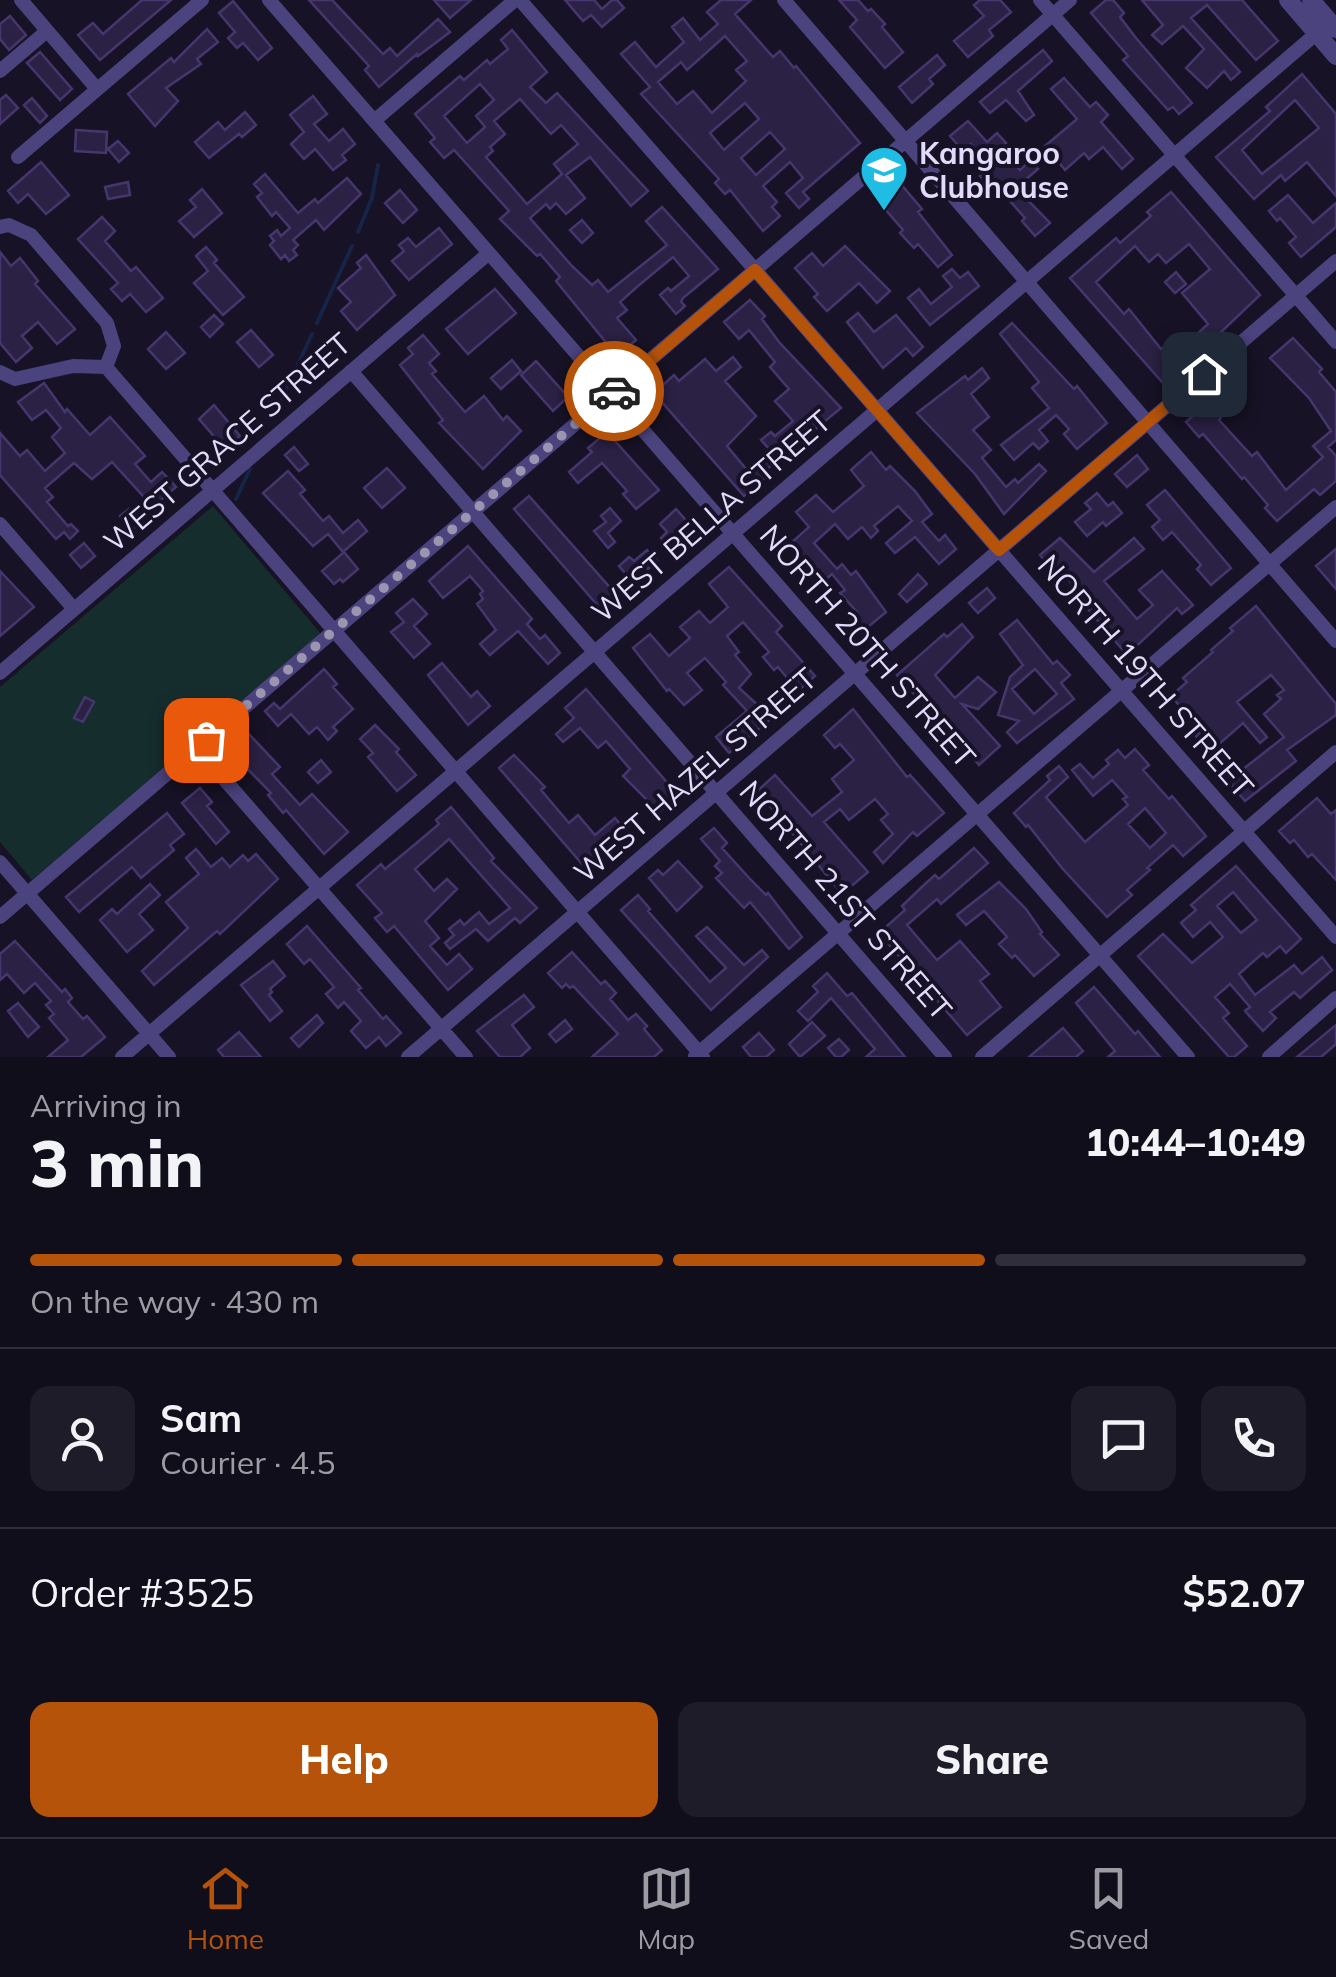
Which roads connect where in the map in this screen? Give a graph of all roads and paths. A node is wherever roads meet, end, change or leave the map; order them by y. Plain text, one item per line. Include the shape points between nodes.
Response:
1 (21, 0) edge
2 (202, 0) edge
3 (269, 0) edge
4 (517, 0) edge
5 (784, 0) edge
6 (1040, 0) edge
7 (1070, 0) edge
8 (1288, 0) edge
9 (1311, 0) edge
10 (1053, 15) junction
11 (1330, 25) edge
12 (47, 31) junction
13 (1336, 56) edge
14 (0, 71) edge
15 (97, 89) junction
16 (374, 120) junction
17 (906, 141) junction
18 (1174, 156) junction
19 (18, 157) dead end
20 (0, 227) edge
21 (489, 253) junction
22 (1336, 260) edge
23 (755, 270) junction
24 (1026, 282) junction
25 (1295, 296) junction
26 (1336, 342) edge
27 (106, 367) junction
28 (351, 371) junction
29 (0, 372) edge
30 (611, 394) junction
31 (878, 410) junction
32 (1146, 424) junction
33 (213, 490) junction
34 (1336, 507) edge
35 (473, 512) junction
36 (0, 524) edge
37 (733, 533) junction
38 (999, 550) junction
39 (1268, 565) junction
40 (74, 610) junction
41 (334, 630) junction
42 (1336, 641) edge
43 (594, 652) junction
44 (0, 672) edge
45 (855, 674) junction
46 (1120, 692) junction
47 (197, 748) junction
48 (1336, 752) edge
49 (456, 771) junction
50 (716, 792) junction
51 (977, 814) junction
52 (1245, 832) junction
53 (0, 862) edge
54 (318, 889) junction
55 (27, 894) junction
56 (578, 912) junction
57 (0, 917) edge
58 (838, 934) junction
59 (1336, 937) edge
60 (1100, 956) junction
61 (1336, 998) edge
62 (441, 1028) junction
63 (149, 1034) junction
64 (699, 1056) edge
65 (122, 1057) edge
66 (169, 1057) edge
67 (408, 1057) edge
68 (466, 1057) edge
69 (945, 1057) edge
70 (982, 1057) edge
71 (1188, 1057) edge
72 (1268, 1057) edge

1 - 12 street
2 - 15 street
3 - 16 street, NORTH 20TH STREET
4 - 16 street
4 - 23 street, NORTH 19TH STREET
5 - 17 street
6 - 10 street
7 - 10 street
8 - 11 street
9 - 11 street
10 - 17 street
10 - 18 street
11 - 13 street
11 - 18 street, WEST BELLA STREET
12 - 14 street
12 - 15 street
15 - 19 street
16 - 21 street, NORTH 20TH STREET
17 - 23 street
17 - 24 street
18 - 24 street, WEST BELLA STREET
18 - 25 street
20 - 27 street via 32,235 107,323 114,346
21 - 28 street, WEST GRACE STREET
21 - 30 street, NORTH 20TH STREET
22 - 25 street, WEST HAZEL STREET
23 - 30 street
23 - 31 street, NORTH 19TH STREET
24 - 31 street, WEST BELLA STREET
24 - 32 street
25 - 26 street
25 - 32 street, WEST HAZEL STREET
27 - 29 street via 73,366 15,379
27 - 33 street
28 - 33 street, WEST GRACE STREET
28 - 35 street, NORTH 21ST STREET
30 - 35 street
30 - 37 street, NORTH 20TH STREET
31 - 37 street, WEST BELLA STREET
31 - 38 street, NORTH 19TH STREET
32 - 38 street, WEST HAZEL STREET
32 - 39 street
33 - 40 street, WEST GRACE STREET
33 - 41 street
34 - 39 street
35 - 41 street
35 - 43 street, NORTH 21ST STREET
36 - 40 street
37 - 43 street, WEST BELLA STREET
37 - 45 street, NORTH 20TH STREET
38 - 45 street, WEST HAZEL STREET
38 - 46 street, NORTH 19TH STREET
39 - 42 street
39 - 46 street
40 - 44 street, WEST GRACE STREET
41 - 47 street
41 - 49 street
43 - 49 street, WEST BELLA STREET
43 - 50 street, NORTH 21ST STREET
45 - 50 street, WEST HAZEL STREET
45 - 51 street, NORTH 20TH STREET
46 - 51 street
46 - 52 street, NORTH 19TH STREET
47 - 54 street
47 - 55 street
48 - 52 street
49 - 54 street, WEST BELLA STREET
49 - 56 street
50 - 56 street, WEST HAZEL STREET
50 - 58 street, NORTH 21ST STREET
51 - 58 street
51 - 60 street, NORTH 20TH STREET
52 - 59 street, NORTH 19TH STREET
52 - 60 street
53 - 55 street
54 - 62 street
54 - 63 street, WEST BELLA STREET
55 - 57 street
55 - 63 street
56 - 62 street, WEST HAZEL STREET
56 - 64 street
58 - 64 street
58 - 69 street, NORTH 21ST STREET
60 - 70 street
60 - 71 street, NORTH 20TH STREET
61 - 72 street
62 - 67 street, WEST HAZEL STREET
62 - 68 street
63 - 65 street, WEST BELLA STREET
63 - 66 street

